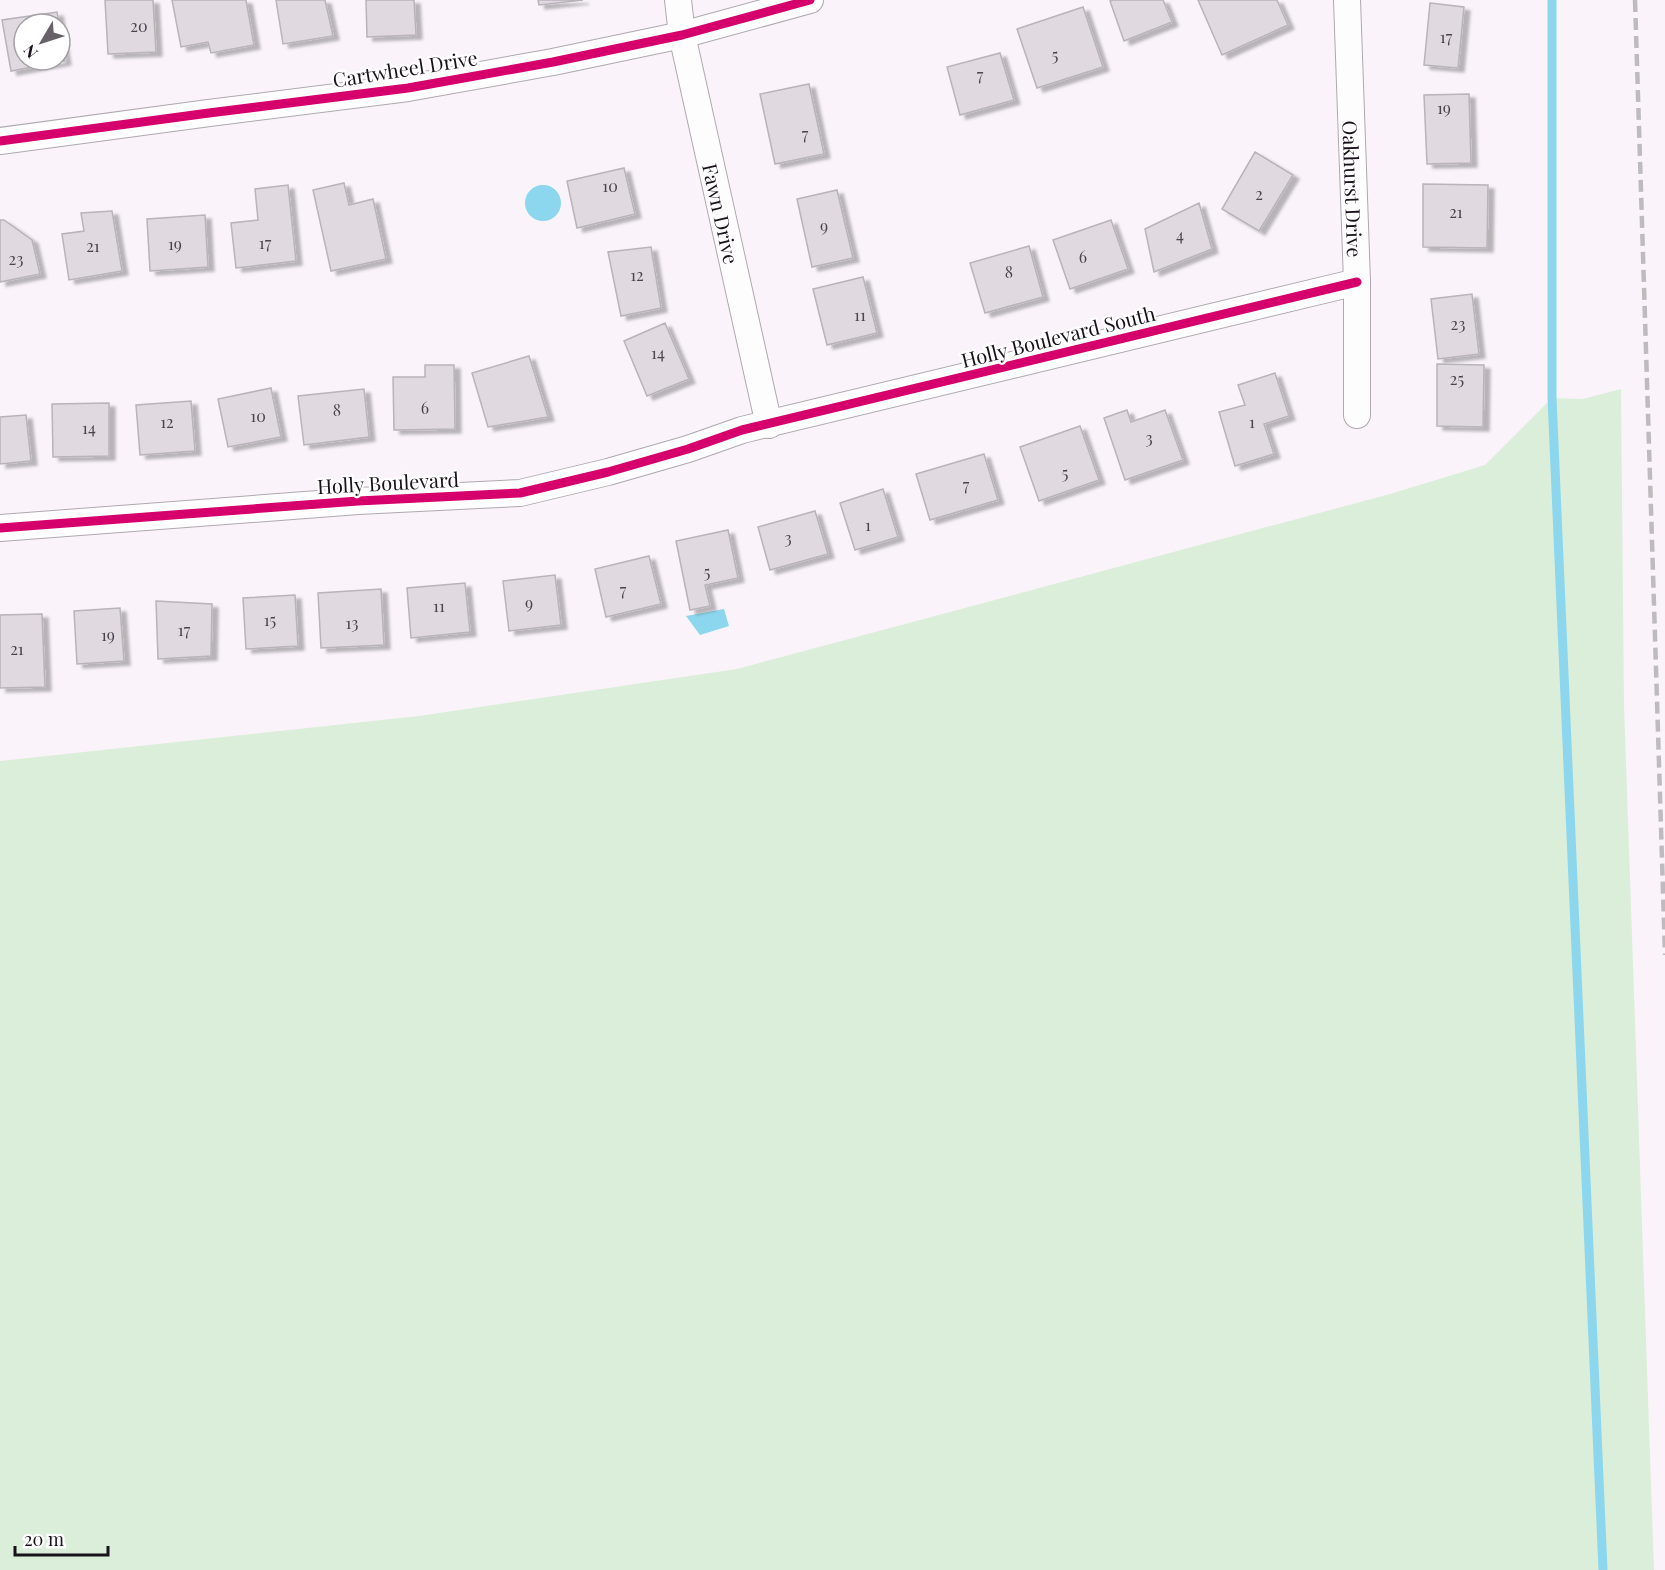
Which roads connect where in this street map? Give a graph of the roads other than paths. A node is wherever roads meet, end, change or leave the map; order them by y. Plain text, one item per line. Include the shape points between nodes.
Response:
1 (678, 0) edge
2 (810, 0) edge
3 (1347, 0) edge
4 (682, 35) junction
5 (0, 141) edge
6 (1357, 282) junction
7 (1357, 414) dead end
8 (769, 425) junction
9 (0, 528) edge

1 - 4 street, Fawn Drive
2 - 4 street, Cartwheel Drive
3 - 6 street, Oakhurst Drive
4 - 5 street, Cartwheel Drive via 408,88
4 - 8 street, Fawn Drive
6 - 7 street, Oakhurst Drive
6 - 8 street, Holly Boulevard South
8 - 9 street, Holly Boulevard via 609,472 520,493

